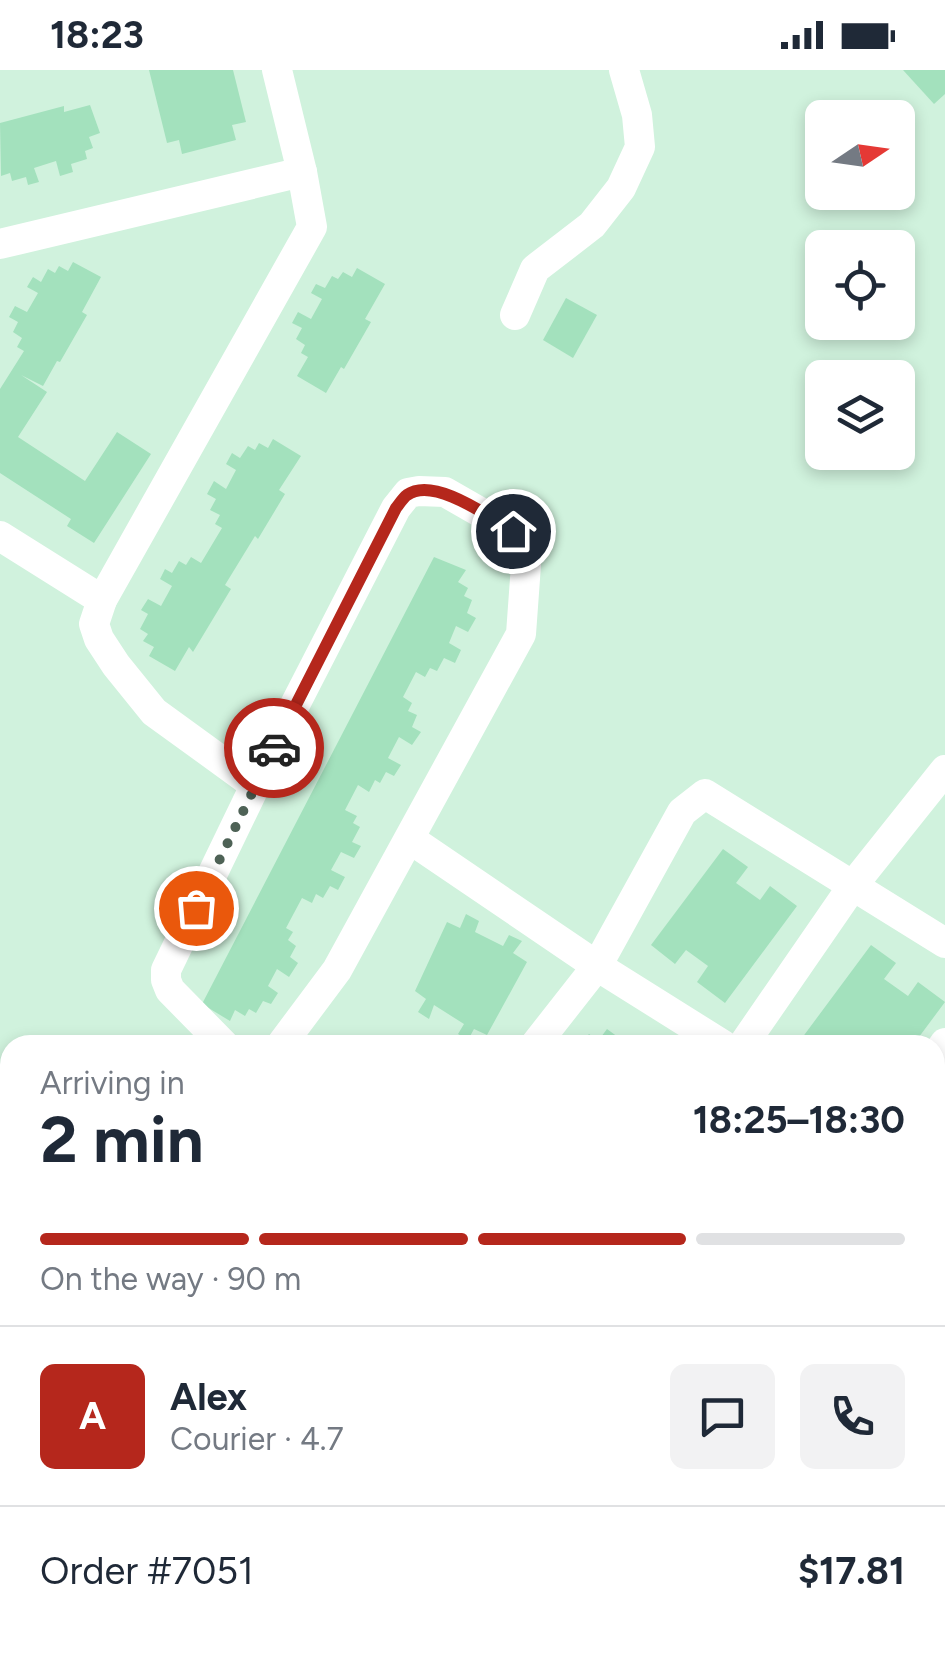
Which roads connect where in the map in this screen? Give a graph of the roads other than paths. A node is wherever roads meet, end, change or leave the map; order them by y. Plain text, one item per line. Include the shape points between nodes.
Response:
1 (276, 70) edge
2 (624, 70) edge
3 (302, 172) junction
4 (9, 242) edge
5 (0, 268) edge
6 (514, 315) dead end
7 (0, 536) edge
8 (102, 600) junction
9 (945, 770) edge
10 (256, 786) junction
11 (410, 839) junction
12 (854, 884) junction
13 (945, 943) edge
14 (597, 966) junction
15 (214, 1035) edge
16 (289, 1035) edge
17 (544, 1035) edge
18 (707, 1035) edge
19 (750, 1035) edge

1 - 3 street
2 - 6 street via 640,147 622,188 592,225 534,269
3 - 4 street
3 - 8 street via 312,227
4 - 5 street
7 - 8 street
8 - 10 street via 94,624 99,639 154,712
9 - 12 street
10 - 11 street via 396,508 408,494 445,492 513,531 526,565 521,634
10 - 15 street via 166,970 170,990
11 - 14 street
11 - 16 street via 338,970
12 - 13 street
12 - 14 street via 705,794 682,812
12 - 19 street
14 - 17 street
14 - 18 street

